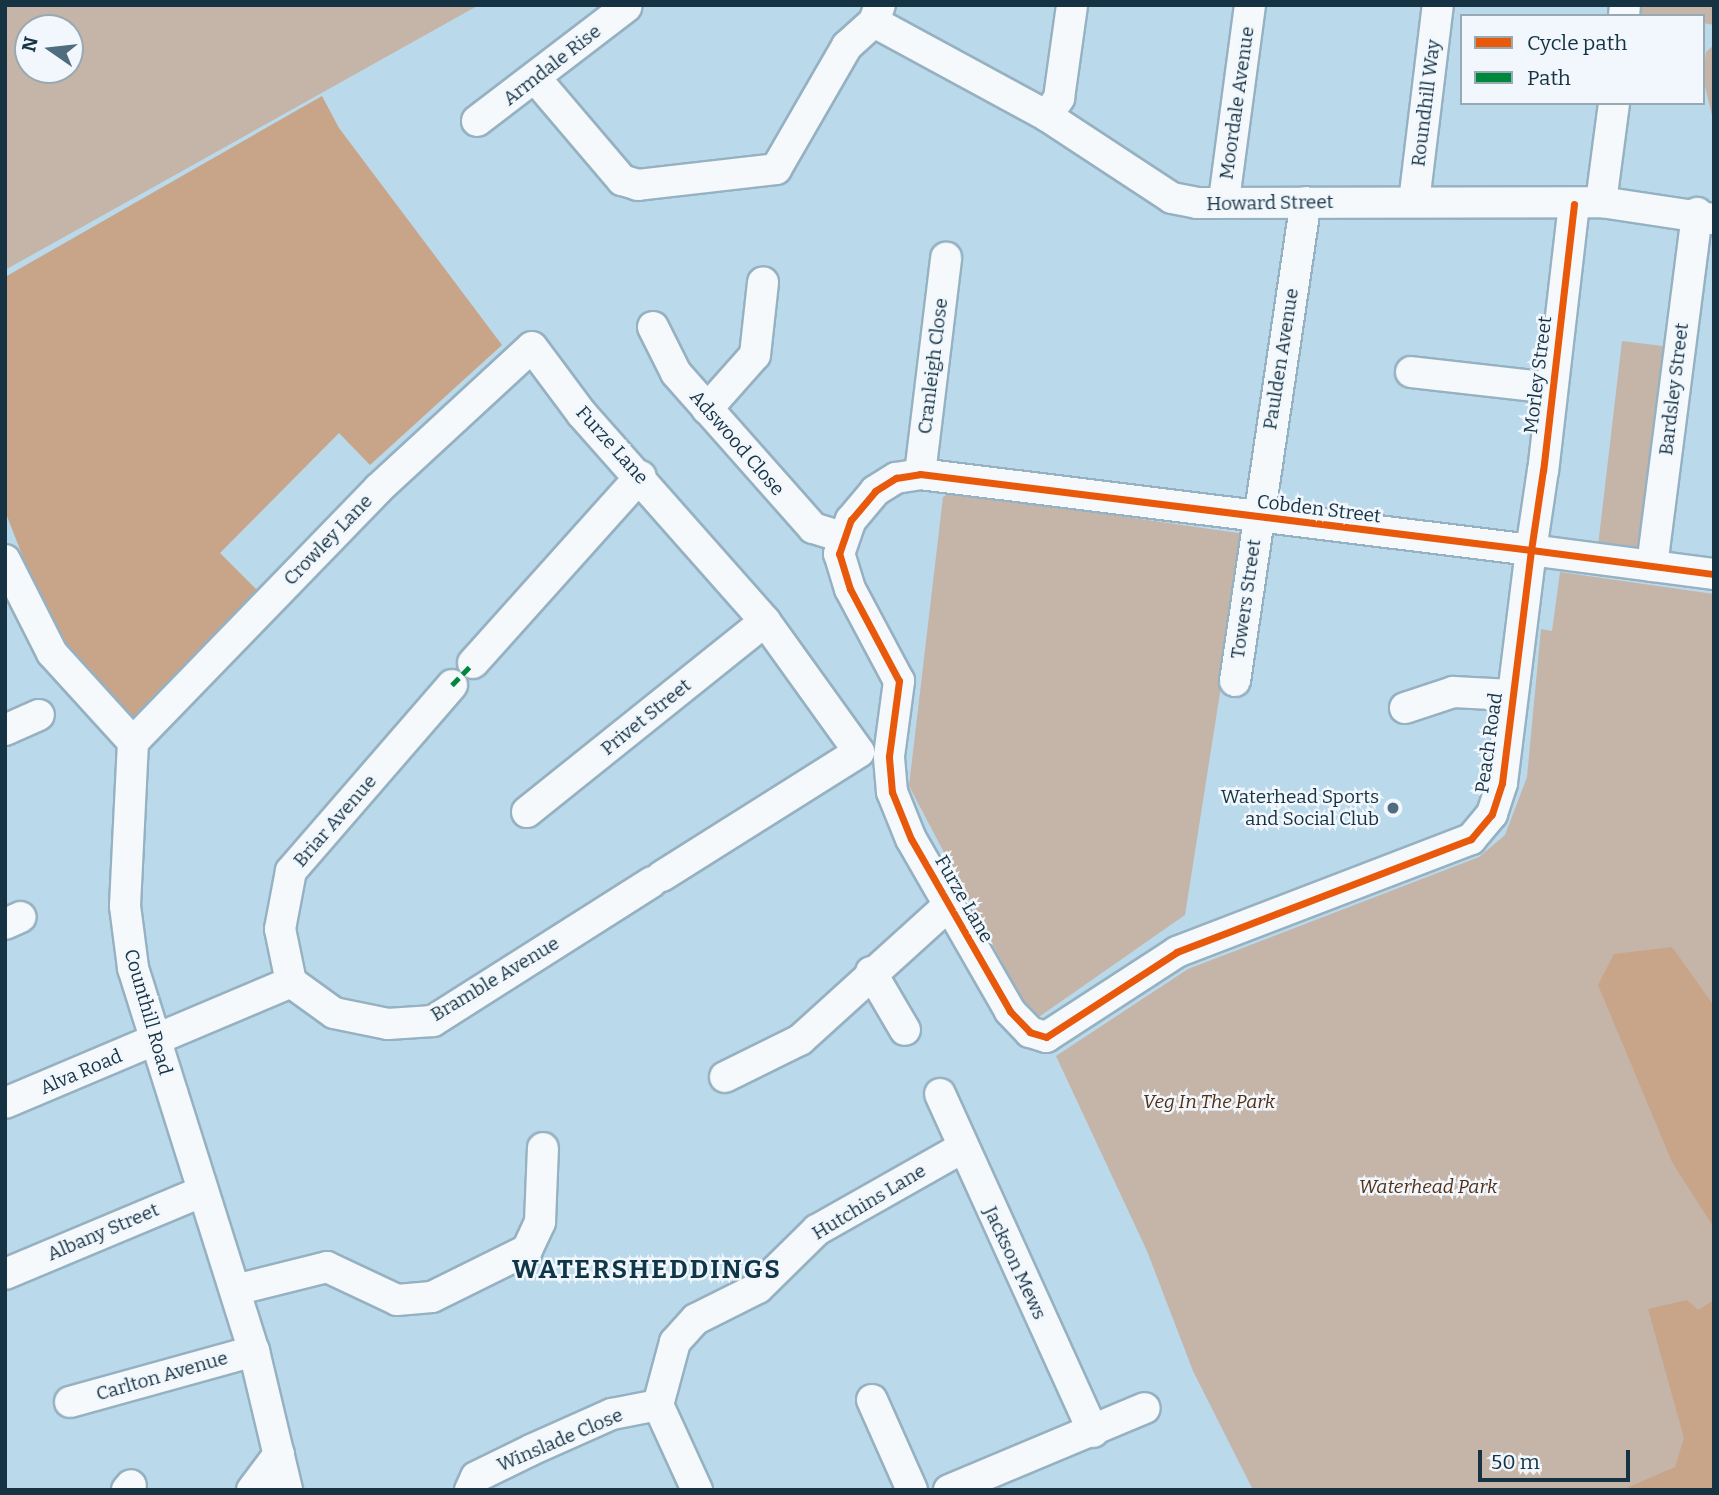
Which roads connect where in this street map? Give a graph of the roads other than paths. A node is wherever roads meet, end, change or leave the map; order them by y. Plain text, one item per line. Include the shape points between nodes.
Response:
1 (1072, 5) edge
2 (1250, 5) edge
3 (1438, 5) edge
4 (626, 7) edge
5 (877, 13) edge
6 (536, 79) junction
7 (1613, 105) edge
8 (1048, 116) junction
9 (477, 121) dead end
10 (1224, 200) junction
11 (1306, 202) junction
12 (1413, 202) junction
13 (1588, 203) junction
14 (1705, 216) edge
15 (946, 258) dead end
16 (763, 282) dead end
17 (653, 327) dead end
18 (532, 347) joint
19 (1411, 372) dead end
20 (1551, 388) junction
21 (707, 409) junction
22 (920, 474) junction
23 (641, 476) junction
24 (1258, 517) junction
25 (842, 537) junction
26 (1531, 550) junction
27 (5, 560) edge
28 (1652, 566) junction
29 (1714, 573) edge
30 (765, 621) junction
31 (473, 663) dead end
32 (1235, 681) dead end
33 (452, 685) dead end
34 (1512, 695) junction
35 (1405, 708) dead end
36 (40, 715) dead end
37 (5, 730) edge
38 (133, 742) junction
39 (859, 752) joint
40 (527, 812) dead end
41 (950, 905) junction
42 (871, 972) junction
43 (291, 982) junction
44 (905, 1030) dead end
45 (1046, 1037) joint
46 (156, 1041) junction
47 (725, 1077) dead end
48 (940, 1094) dead end
49 (5, 1103) edge
50 (544, 1148) dead end
51 (962, 1148) junction
52 (201, 1192) junction
53 (5, 1274) edge
54 (235, 1290) junction
55 (254, 1351) junction
56 (872, 1399) dead end
57 (70, 1402) dead end
58 (658, 1405) junction
59 (1145, 1408) dead end
60 (1093, 1432) junction
61 (279, 1454) junction
62 (252, 1490) edge
63 (287, 1490) edge
64 (470, 1490) edge
65 (697, 1490) edge
66 (912, 1490) edge
67 (949, 1490) edge

1 - 8 street via 1059,98
2 - 10 street, Moordale Avenue
3 - 12 street, Roundhill Way
4 - 6 street, Armdale Rise
5 - 6 street via 848,46 776,169 638,185 622,180
5 - 8 street, Howard Street
6 - 9 street, Armdale Rise
7 - 13 street, Morley Street
8 - 10 street, Howard Street via 1172,198 1197,203
10 - 11 street, Howard Street
11 - 12 street, Howard Street
11 - 24 street, Paulden Avenue
12 - 13 street, Howard Street
13 - 14 street, Howard Street
13 - 20 street, Morley Street
14 - 28 street, Bardsley Street
15 - 22 street, Cranleigh Close
16 - 21 street via 755,355
17 - 21 street, Adswood Close via 676,373
18 - 23 street, Furze Lane via 582,414
18 - 38 street, Crowley Lane via 378,489
19 - 20 street
20 - 26 street, Morley Street
21 - 25 street, Adswood Close via 813,528
22 - 24 street, Cobden Street
22 - 25 street via 896,478 875,491
23 - 30 street, Furze Lane
23 - 31 street
24 - 26 street, Cobden Street
24 - 32 street, Towers Street
25 - 41 street, Furze Lane via 841,569 899,681 889,757 891,792
26 - 28 street, Cobden Street
26 - 34 street, Peach Road
27 - 38 street via 52,653
28 - 29 street, Cobden Street
30 - 39 street, Furze Lane
30 - 40 street, Privet Street
33 - 43 street, Briar Avenue via 291,871 280,929
34 - 35 street via 1454,692
34 - 45 street, Peach Road via 1499,795 1492,814 1471,839 1177,952
36 - 37 street
38 - 46 street, Counthill Road via 126,935
39 - 43 street, Bramble Avenue via 433,1021 388,1024 334,1013
41 - 42 street
41 - 45 street, Furze Lane via 1010,1011 1030,1032
42 - 44 street
42 - 47 street via 800,1040
43 - 46 street, Alva Road
46 - 49 street, Alva Road
46 - 52 street, Counthill Road
48 - 51 street, Jackson Mews
50 - 54 street via 540,1222 527,1250 432,1297 397,1300 327,1266
51 - 58 street, Hutchins Lane via 817,1230 758,1287 696,1319 675,1342
51 - 60 street, Jackson Mews
52 - 53 street, Albany Street
52 - 54 street, Counthill Road
54 - 55 street, Counthill Road
55 - 57 street, Carlton Avenue
55 - 61 street, Counthill Road
56 - 66 street
58 - 64 street, Winslade Close via 612,1415 543,1445 477,1477
58 - 65 street
59 - 60 street
60 - 67 street
61 - 62 street
61 - 63 street, Counthill Road

